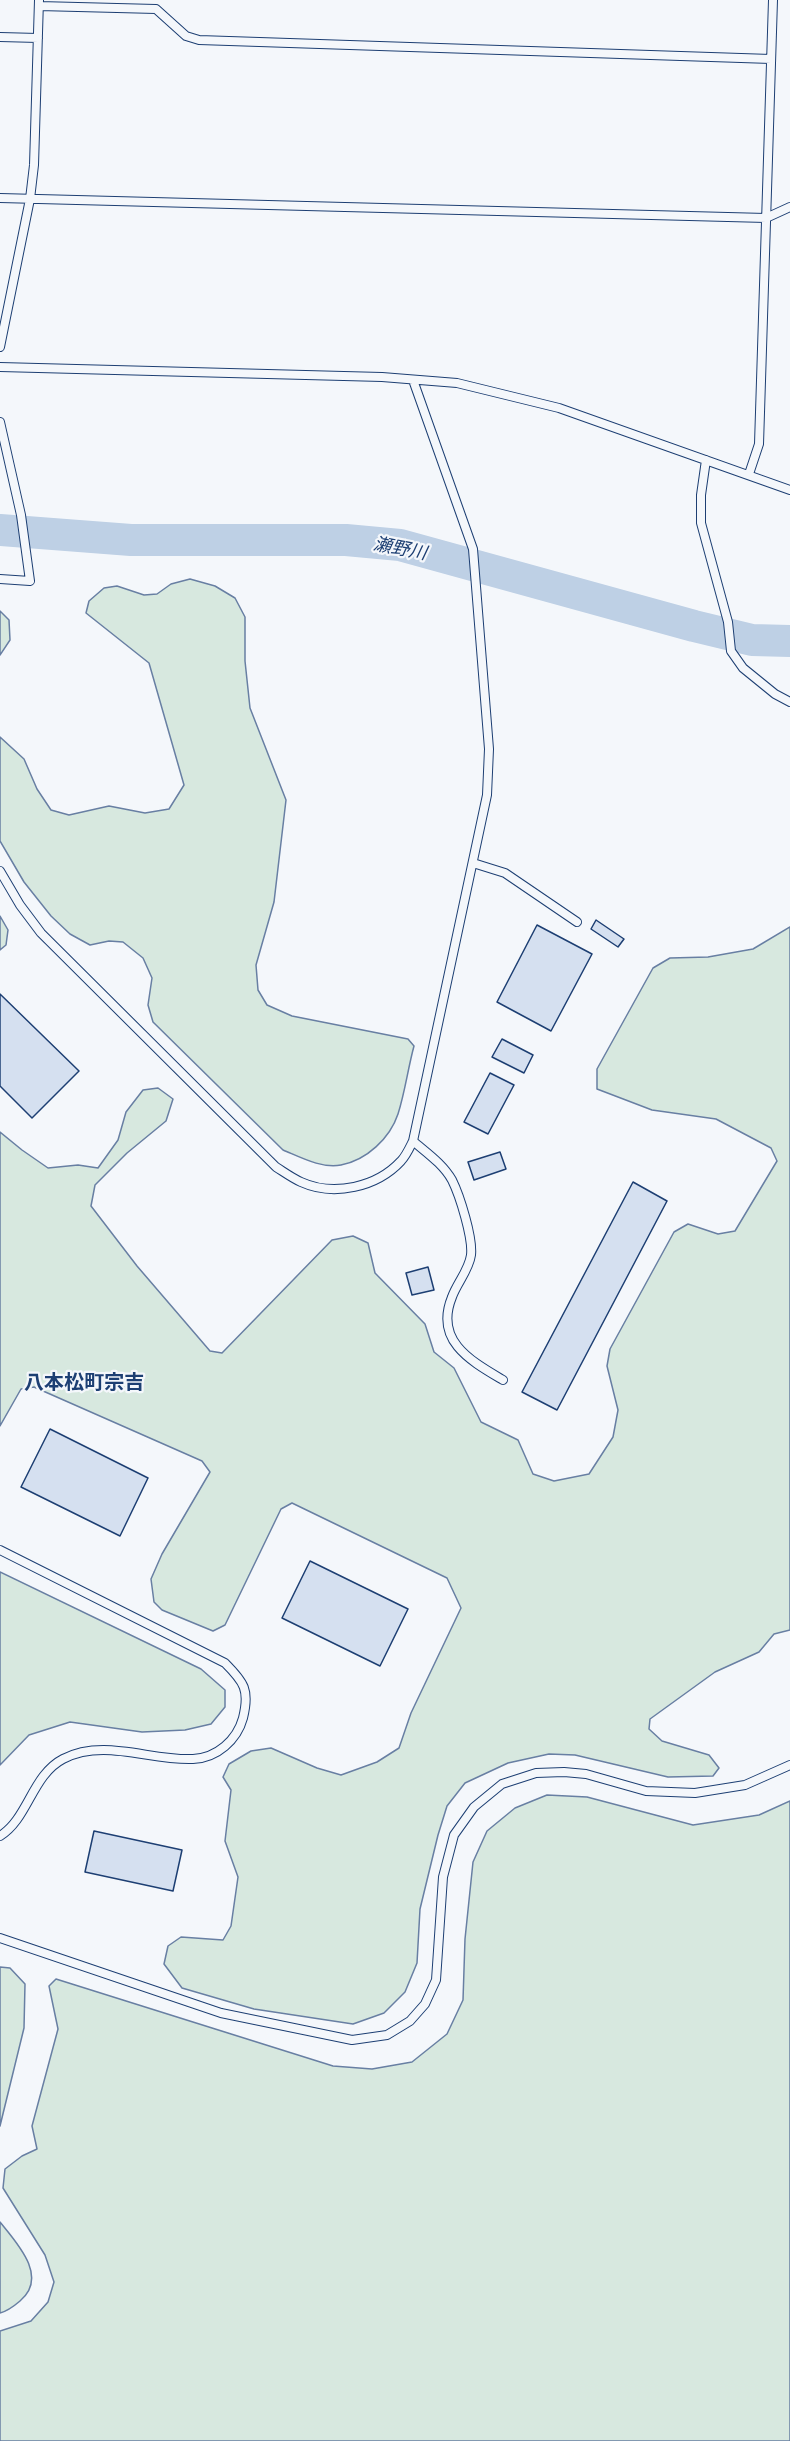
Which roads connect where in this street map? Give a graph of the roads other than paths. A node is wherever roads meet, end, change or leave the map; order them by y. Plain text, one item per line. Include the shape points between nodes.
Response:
1 (773, 0) edge
2 (39, 3) edge
3 (0, 37) edge
4 (38, 38) junction
5 (771, 59) junction
6 (0, 198) edge
7 (30, 199) junction
8 (790, 207) edge
9 (766, 218) junction
10 (0, 346) edge
11 (0, 367) edge
12 (413, 380) junction
13 (0, 422) edge
14 (706, 460) junction
15 (749, 474) junction
16 (790, 490) edge
17 (0, 579) edge
18 (790, 702) edge
19 (472, 863) junction
20 (0, 871) edge
21 (577, 922) dead end
22 (413, 1141) junction
23 (502, 1380) dead end
24 (0, 1550) edge
25 (790, 1765) edge
26 (0, 1836) edge
27 (0, 1938) edge

1 - 5 lane
2 - 4 lane
2 - 5 lane via 156,9 186,36 199,40
3 - 4 lane
4 - 7 lane
5 - 9 lane
6 - 7 lane
7 - 9 lane
7 - 10 lane
8 - 9 lane
9 - 15 lane via 759,444
11 - 12 lane
12 - 14 lane via 457,383 559,408
12 - 19 lane via 473,549 489,749 487,795
13 - 17 lane via 21,515 30,580
14 - 15 lane
14 - 18 lane via 701,523 728,622 731,651 743,668
15 - 16 lane
19 - 21 lane via 504,873
19 - 22 lane
20 - 22 lane via 41,933 276,1167 302,1183 333,1190 364,1185 403,1160
22 - 23 lane via 452,1180 471,1236 471,1256 451,1298 447,1318 452,1342 471,1361
24 - 26 lane via 225,1663 242,1681 247,1697 234,1738 216,1754 194,1759 91,1750 62,1760 41,1777
25 - 27 lane via 746,1785 695,1793 646,1791 586,1774 564,1772 536,1773 502,1784 474,1807 454,1835 443,1877 436,1980 410,2021 387,2035 352,2040 221,2013

